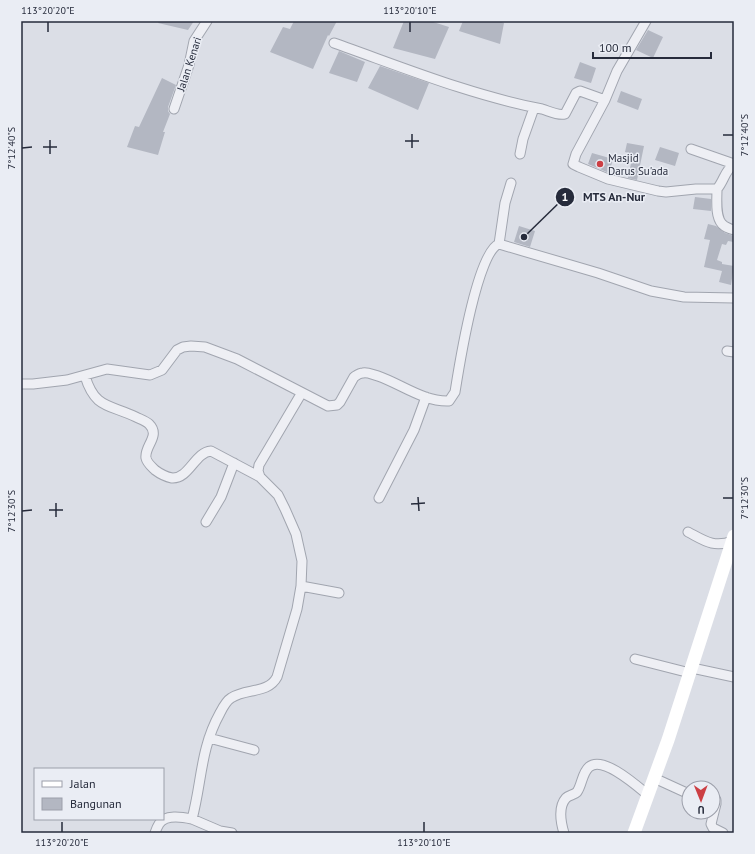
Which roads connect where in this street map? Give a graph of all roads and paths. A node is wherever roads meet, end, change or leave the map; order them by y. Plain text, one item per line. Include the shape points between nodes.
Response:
1 (207, 21) edge
2 (646, 21) edge
3 (334, 43) dead end
4 (605, 100) junction
5 (534, 108) junction
6 (174, 109) dead end
7 (691, 148) dead end
8 (520, 154) dead end
9 (734, 164) edge
10 (511, 183) dead end
11 (717, 189) junction
12 (734, 230) edge
13 (499, 244) junction
14 (734, 298) edge
15 (85, 376) junction
16 (21, 384) edge
17 (301, 394) junction
18 (426, 397) junction
19 (234, 463) junction
20 (260, 477) junction
21 (379, 498) dead end
22 (206, 522) dead end
23 (688, 532) dead end
24 (733, 539) edge
25 (302, 586) junction
26 (339, 593) dead end
27 (635, 659) dead end
28 (691, 670) junction
29 (734, 677) edge
30 (209, 738) junction
31 (254, 750) dead end
32 (654, 778) junction
33 (681, 790) edge
34 (648, 795) junction
35 (192, 819) junction
36 (164, 820) edge
37 (164, 820) edge
38 (712, 820) edge
39 (155, 833) edge
40 (232, 833) edge
41 (564, 833) edge
42 (634, 833) edge
43 (723, 833) edge

1 - 6 street, Jalan Kenari via 194,41
2 - 4 street via 617,71
3 - 5 street via 489,97
4 - 5 street via 580,90 576,92 564,115
4 - 11 street via 576,154 573,163 575,166 608,179 658,191
5 - 8 street via 522,139
7 - 9 street
9 - 11 street via 727,170
10 - 13 street via 505,203
11 - 12 street via 719,218 722,224
13 - 14 street via 651,291 684,297
13 - 18 street via 492,248 486,259 473,299 455,392 449,401 440,402
15 - 16 street
15 - 17 street via 107,369 150,376 162,370 177,350 191,346 205,348 237,360
15 - 19 street via 89,389 100,402 148,423 153,429 154,436 146,452 146,458 158,472 171,478 178,477 207,452
17 - 18 street via 328,406 337,405 354,377 364,372 382,377
17 - 20 street via 259,465
18 - 21 street via 414,430
19 - 20 street
19 - 22 street via 221,497
20 - 25 street via 278,495 296,534 302,560
23 - 24 street via 715,545
24 - 28 street
25 - 26 street
25 - 30 street via 275,682 270,686 241,693 227,701
27 - 28 street
28 - 29 street
28 - 32 street
30 - 31 street
30 - 35 street
32 - 33 street
32 - 34 street
34 - 41 street via 615,770 594,764 588,767 578,792 566,797 563,802 561,812
34 - 42 street
35 - 36 street via 183,817
35 - 40 street via 220,831
37 - 39 street via 159,823
38 - 43 street via 713,828

